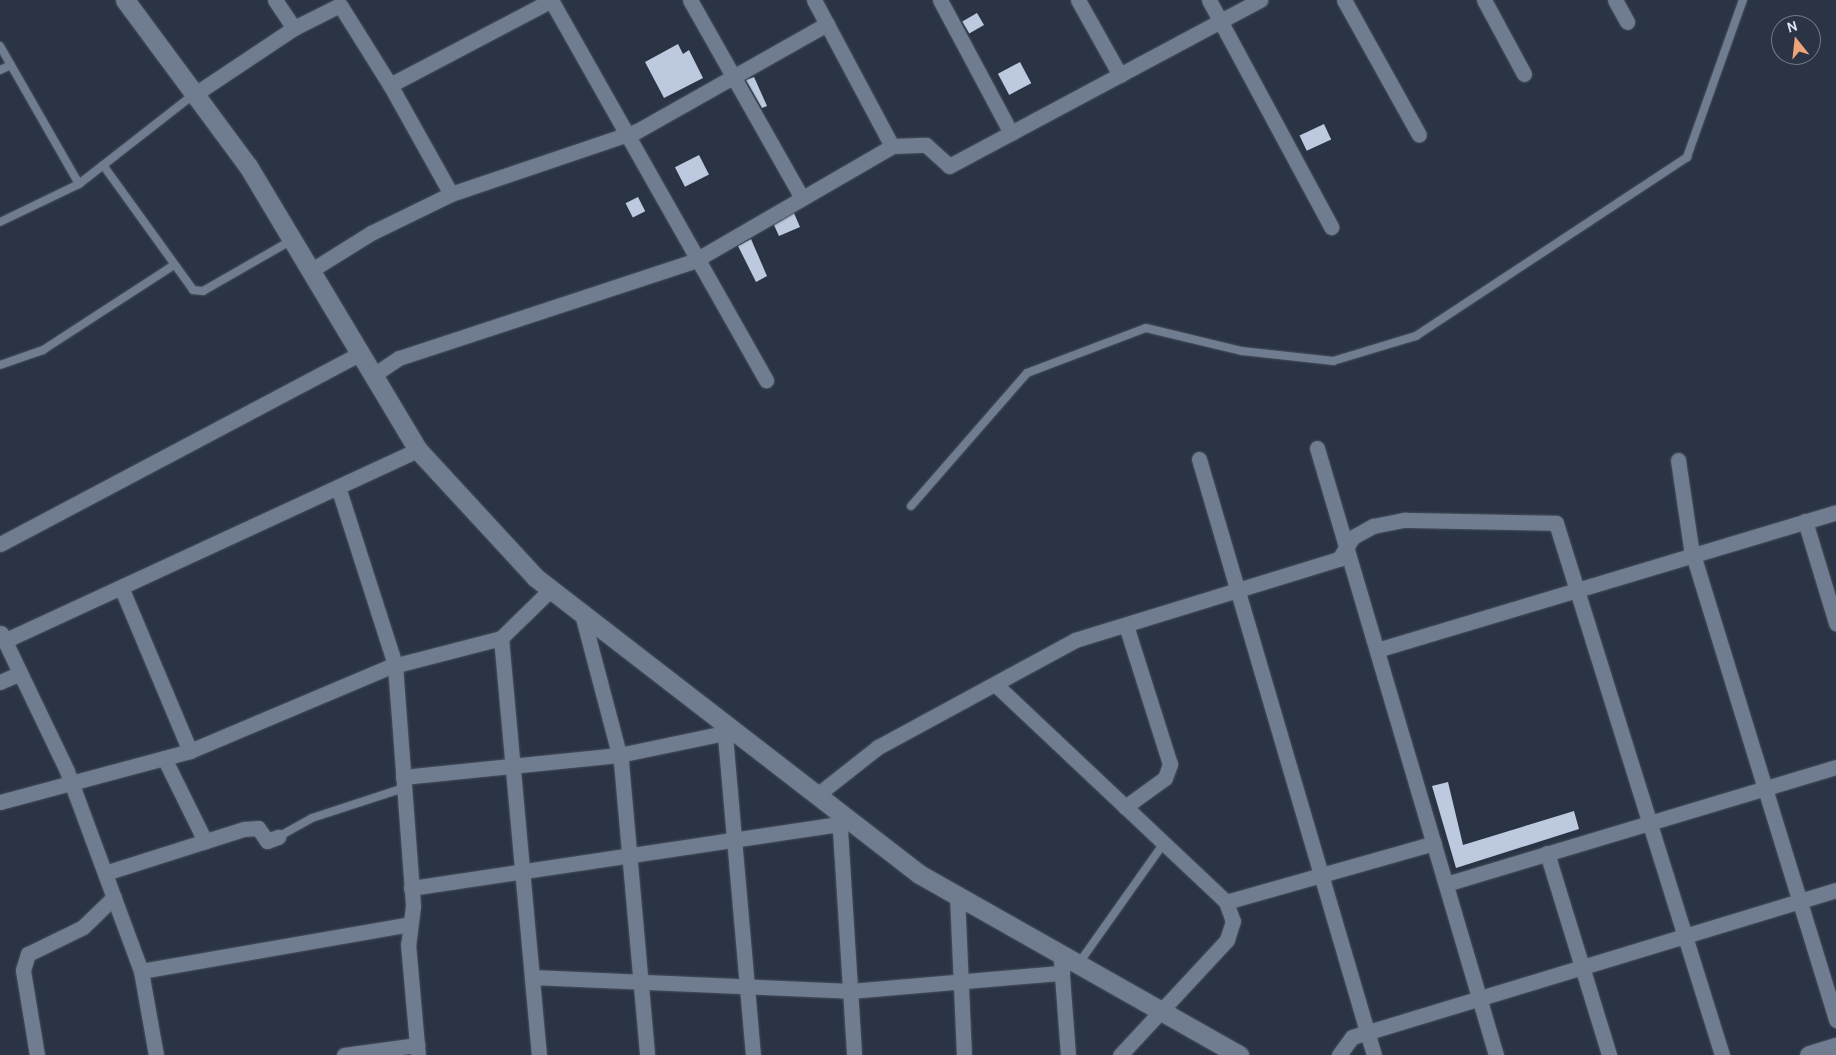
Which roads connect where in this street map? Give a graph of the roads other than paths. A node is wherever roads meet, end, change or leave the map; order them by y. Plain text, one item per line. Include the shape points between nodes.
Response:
1 (125, 0) edge
2 (276, 0) edge
3 (551, 0) edge
4 (690, 0) edge
5 (814, 0) edge
6 (940, 0) edge
7 (1078, 0) edge
8 (1209, 0) edge
9 (1260, 0) edge
10 (1344, 0) edge
11 (1484, 0) edge
12 (1615, 0) edge
13 (1743, 0) edge
14 (344, 2) edge
15 (1220, 21) junction
16 (1627, 22) dead end
17 (827, 24) junction
18 (294, 28) junction
19 (0, 46) edge
20 (11, 65) junction
21 (0, 70) edge
22 (1524, 74) dead end
23 (1120, 75) junction
24 (733, 77) junction
25 (390, 85) junction
26 (195, 94) junction
27 (1011, 133) junction
28 (627, 134) junction
29 (1419, 135) dead end
30 (892, 146) junction
31 (103, 165) junction
32 (79, 184) junction
33 (451, 194) junction
34 (802, 198) junction
35 (0, 222) edge
36 (1331, 227) dead end
37 (292, 240) junction
38 (698, 259) junction
39 (174, 264) junction
40 (310, 271) junction
41 (359, 354) junction
42 (0, 366) edge
43 (372, 376) junction
44 (766, 380) dead end
45 (1317, 448) dead end
46 (418, 450) junction
47 (1199, 459) dead end
48 (1678, 460) dead end
49 (338, 487) junction
50 (910, 506) dead end
51 (1836, 512) edge
52 (1804, 521) junction
53 (0, 544) edge
54 (1346, 548) junction
55 (1693, 555) junction
56 (121, 588) junction
57 (551, 590) junction
58 (1238, 590) junction
59 (1577, 590) junction
60 (582, 614) junction
61 (1836, 624) edge
62 (1126, 625) junction
63 (2, 637) edge
64 (502, 638) junction
65 (1377, 650) junction
66 (394, 665) junction
67 (20, 673) junction
68 (0, 682) edge
69 (995, 684) junction
70 (724, 728) junction
71 (190, 751) junction
72 (619, 755) junction
73 (164, 758) junction
74 (513, 766) junction
75 (1836, 767) edge
76 (71, 782) junction
77 (403, 782) junction
78 (1765, 788) junction
79 (817, 795) junction
80 (0, 802) edge
81 (1125, 806) junction
82 (838, 818) junction
83 (1649, 823) junction
84 (278, 837) joint
85 (734, 839) junction
86 (205, 841) junction
87 (1164, 843) junction
88 (1434, 843) junction
89 (1547, 853) junction
90 (630, 855) junction
91 (523, 871) junction
92 (105, 873) junction
93 (1321, 875) junction
94 (1446, 884) junction
95 (411, 888) junction
96 (1836, 890) edge
97 (957, 895) junction
98 (114, 897) junction
99 (1800, 901) junction
100 (1226, 902) junction
101 (410, 924) junction
102 (1684, 936) junction
103 (1061, 953) junction
104 (1079, 963) junction
105 (1582, 967) junction
106 (141, 972) junction
107 (1062, 972) junction
108 (532, 977) junction
109 (961, 981) junction
110 (643, 982) junction
111 (747, 986) junction
112 (850, 991) junction
113 (1479, 998) junction
114 (1160, 1008) junction
115 (1836, 1020) edge
116 (1367, 1032) junction
117 (1836, 1047) edge
118 (417, 1050) edge
119 (37, 1055) edge
120 (156, 1055) edge
121 (344, 1055) edge
122 (539, 1055) edge
123 (647, 1055) edge
124 (753, 1055) edge
125 (854, 1055) edge
126 (964, 1055) edge
127 (1068, 1055) edge
128 (1120, 1055) edge
129 (1239, 1055) edge
130 (1339, 1055) edge
131 (1374, 1055) edge
132 (1496, 1055) edge
133 (1609, 1055) edge
134 (1722, 1055) edge
135 (1809, 1055) edge

1 - 26 street
2 - 18 street
3 - 25 street
3 - 28 street
4 - 24 street
5 - 17 street
6 - 27 street
7 - 23 street
8 - 15 street
9 - 15 street
10 - 29 street
11 - 22 street
12 - 16 street
13 - 50 lane via 1688,157 1416,336 1333,361 1242,351 1146,328 1026,373
14 - 18 street
14 - 25 street
15 - 23 street
15 - 36 street
17 - 24 street
17 - 30 street
18 - 26 street
19 - 20 lane
20 - 21 lane
20 - 32 lane
23 - 27 street
24 - 28 street
24 - 34 street
25 - 33 street
26 - 31 lane
26 - 37 street via 248,166
27 - 30 street via 949,166 926,146
28 - 33 street
28 - 38 street
30 - 34 street
31 - 32 lane
31 - 39 lane
32 - 35 lane
33 - 40 street via 371,233
34 - 38 street
37 - 39 lane via 203,292 192,290
37 - 40 street
38 - 43 street via 399,358
38 - 44 street
39 - 42 lane via 43,350
40 - 41 street
41 - 43 street
41 - 53 street
43 - 46 street
45 - 54 street
46 - 49 street
46 - 57 street
47 - 58 street
48 - 55 street
49 - 56 street
49 - 66 street
51 - 52 street
52 - 55 street
52 - 61 street
54 - 58 street via 1340,559
54 - 59 street via 1353,537 1373,526 1405,520 1556,522
54 - 65 street
55 - 59 street
55 - 78 street
56 - 63 street
56 - 71 street
57 - 60 street
57 - 64 street
58 - 62 street
58 - 93 street
59 - 65 street
59 - 83 street
60 - 70 street
60 - 72 street
62 - 69 street via 1074,640
62 - 81 street via 1170,764 1165,778
63 - 67 street
64 - 66 street
64 - 74 street
65 - 88 street
66 - 71 street
66 - 77 street
67 - 68 street
67 - 76 street
69 - 79 street via 878,747
69 - 81 street
70 - 72 street
70 - 79 street
70 - 85 street
71 - 73 street
72 - 74 street
72 - 90 street
73 - 76 street
73 - 86 street
74 - 77 street
74 - 91 street
75 - 78 street
76 - 80 street
76 - 92 street
77 - 84 lane via 312,818
77 - 95 street
78 - 83 street
78 - 99 street
79 - 82 street
81 - 87 street
82 - 85 street
82 - 97 street via 919,874
82 - 112 street
83 - 89 street
83 - 102 street
84 - 86 street via 267,841 258,828 251,828
85 - 90 street
85 - 111 street
86 - 92 street
87 - 100 street
87 - 104 lane
88 - 93 street
88 - 94 street
89 - 94 street
89 - 105 street
90 - 91 street
90 - 110 street
91 - 95 street
91 - 108 street
92 - 98 street
93 - 100 street
93 - 116 street
94 - 113 street
95 - 101 street
96 - 99 street
97 - 103 street
97 - 109 street
98 - 106 street
98 - 119 street via 83,927 28,954 23,970
99 - 102 street
99 - 115 street
100 - 114 street via 1233,921 1227,940
101 - 106 street
101 - 118 street via 408,944
102 - 105 street
102 - 134 street
103 - 104 street
103 - 107 street
104 - 114 street
105 - 113 street
105 - 133 street
106 - 120 street
107 - 109 street
107 - 127 street
108 - 110 street
108 - 122 street
109 - 112 street
109 - 126 street
110 - 111 street
110 - 123 street
111 - 112 street
111 - 124 street
112 - 125 street
113 - 116 street
113 - 132 street
114 - 128 street
114 - 129 street
116 - 130 street via 1352,1037
116 - 131 street
117 - 135 street
118 - 121 street

